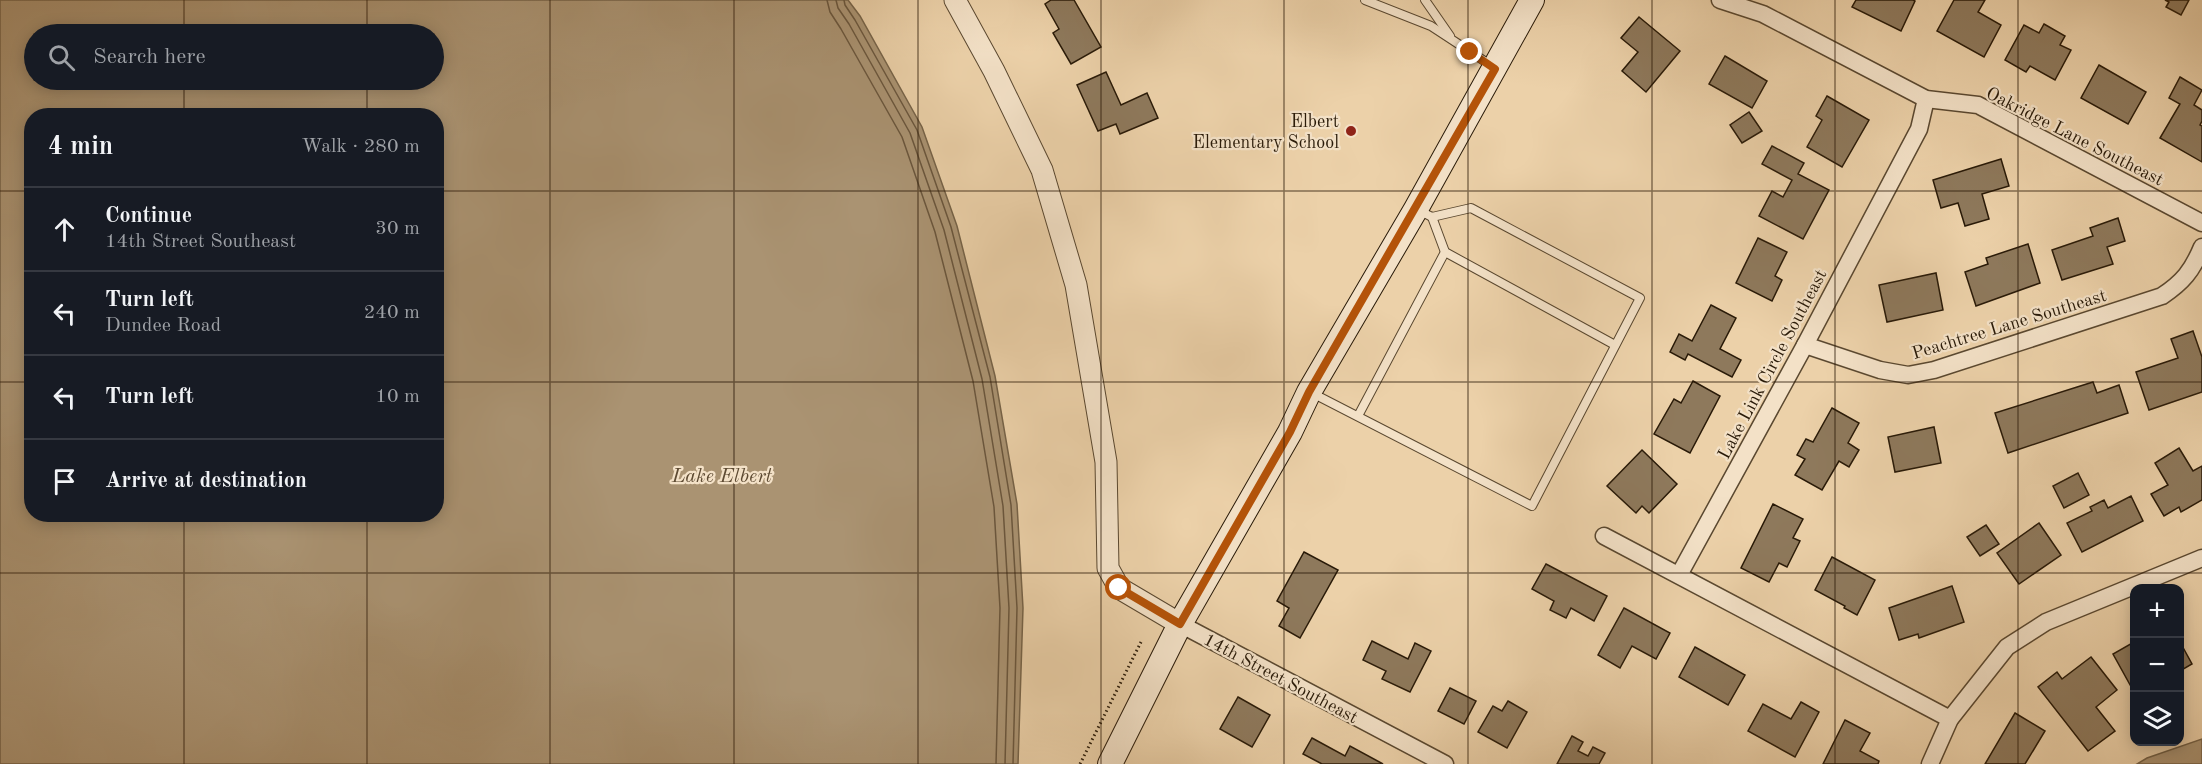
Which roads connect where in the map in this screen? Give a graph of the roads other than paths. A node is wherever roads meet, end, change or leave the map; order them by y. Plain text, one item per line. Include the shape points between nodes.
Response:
1 (955, 0) edge
2 (1365, 0) edge
3 (1425, 0) edge
4 (1532, 0) edge
5 (1720, 0) edge
6 (1454, 41) junction
7 (1495, 69) junction
8 (1926, 99) junction
9 (1424, 213) junction
10 (2202, 224) edge
11 (2202, 247) edge
12 (1445, 252) junction
13 (1615, 345) junction
14 (1805, 345) junction
15 (1309, 392) junction
16 (1358, 416) junction
17 (1604, 536) dead end
18 (2202, 558) edge
19 (1679, 575) junction
20 (1180, 624) junction
21 (1950, 718) junction
22 (1111, 763) edge
23 (1440, 763) edge
24 (1930, 764) edge

1 - 20 street, 14th Street Southeast via 1042,170 1076,285 1107,462 1108,568 1119,588
2 - 6 lane via 1431,26
3 - 6 lane
4 - 7 main road
5 - 8 street via 1762,14
6 - 7 lane
7 - 9 main road
8 - 10 street, Oakridge Lane Southeast via 1978,105
8 - 14 street, Lake Link Circle Southeast via 1919,129
9 - 12 lane
9 - 13 lane via 1471,208 1640,298
9 - 15 main road
11 - 14 street, Peachtree Lane Southeast via 2180,284 2162,296 1934,370 1908,375 1880,370
12 - 13 lane
12 - 16 lane
13 - 16 lane via 1532,506
14 - 19 street, Lake Link Circle Southeast
15 - 16 lane
15 - 20 main road
17 - 19 street
18 - 21 street via 2046,622 2007,647
19 - 21 street
20 - 22 main road
20 - 23 street, 14th Street Southeast
21 - 24 street

